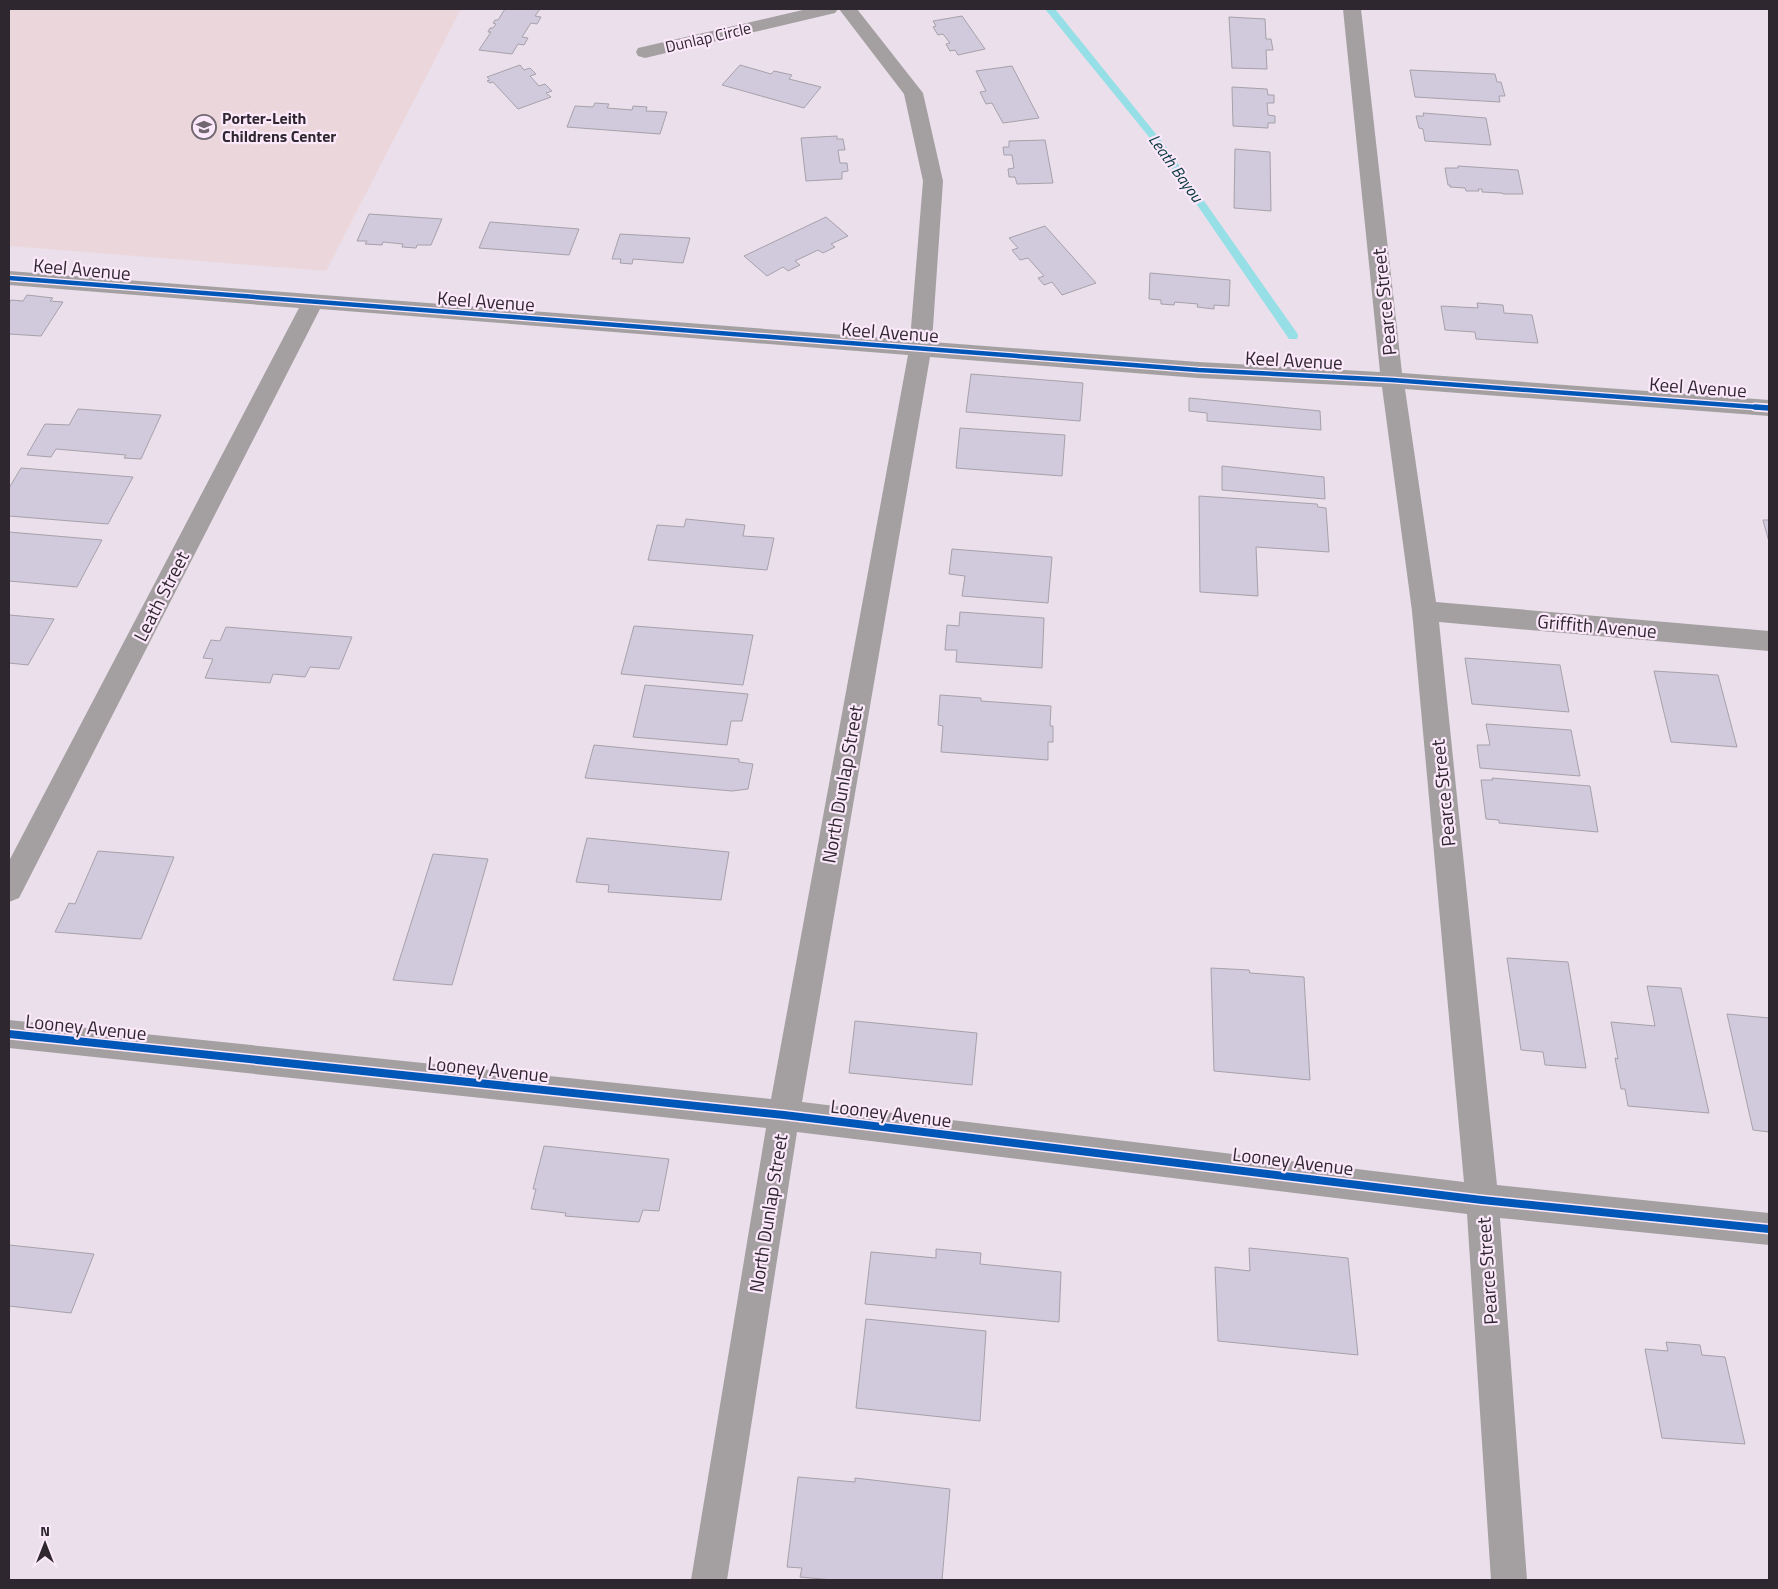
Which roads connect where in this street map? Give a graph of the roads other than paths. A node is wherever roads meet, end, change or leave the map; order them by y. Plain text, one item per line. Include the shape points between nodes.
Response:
1 (829, 9) edge
2 (848, 9) edge
3 (1352, 9) edge
4 (645, 52) dead end
5 (9, 278) edge
6 (314, 302) junction
7 (920, 349) junction
8 (1392, 380) junction
9 (1769, 408) edge
10 (1425, 611) junction
11 (1769, 641) edge
12 (9, 889) edge
13 (9, 1034) edge
14 (784, 1115) junction
15 (1482, 1200) junction
16 (1769, 1229) edge
17 (709, 1580) edge
18 (1509, 1580) edge

1 - 4 street, Dunlap Circle
2 - 7 street, North Dunlap Street via 913,93 933,181
3 - 8 street, Pearce Street
5 - 6 street, Keel Avenue
6 - 7 street, Keel Avenue
6 - 12 street, Leath Street
7 - 8 street, Keel Avenue via 1198,370
7 - 14 street, North Dunlap Street
8 - 9 street, Keel Avenue
8 - 10 street, Pearce Street
10 - 11 street, Griffith Avenue
10 - 15 street, Pearce Street
13 - 14 street, Looney Avenue
14 - 15 street, Looney Avenue
14 - 17 street, North Dunlap Street
15 - 16 street, Looney Avenue
15 - 18 street, Pearce Street

